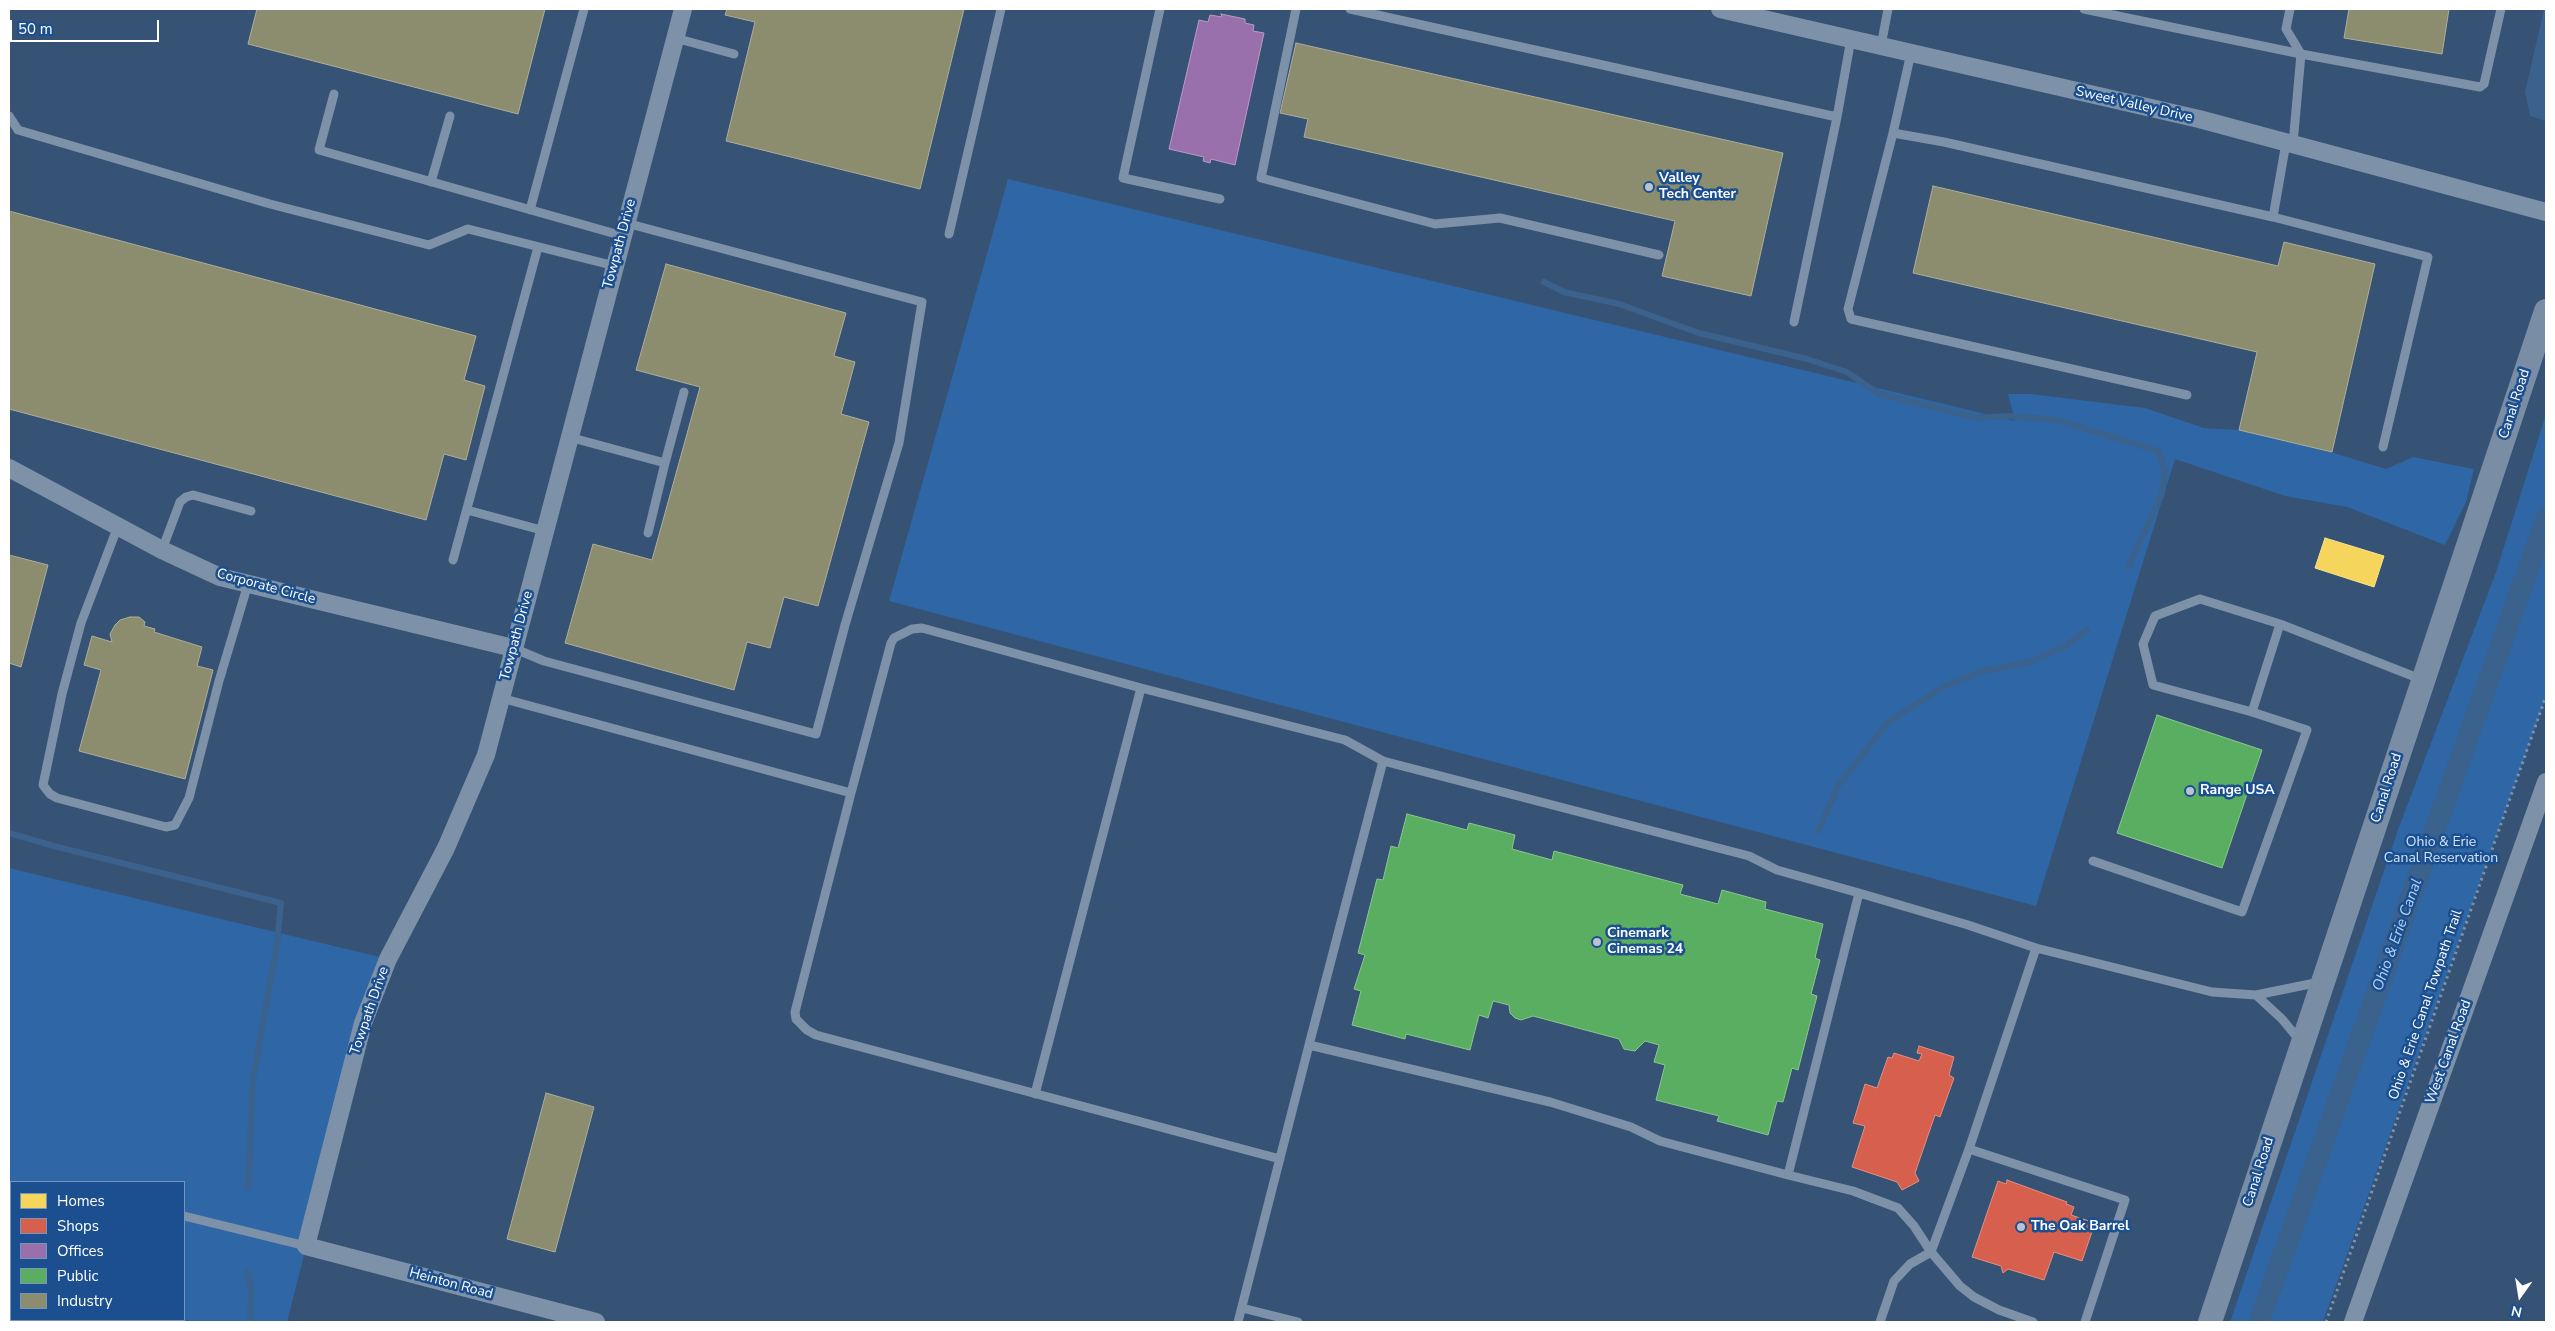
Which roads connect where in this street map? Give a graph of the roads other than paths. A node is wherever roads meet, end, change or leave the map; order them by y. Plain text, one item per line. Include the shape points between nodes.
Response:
1 (584, 9) edge
2 (683, 9) edge
3 (1001, 9) edge
4 (1160, 9) edge
5 (1296, 9) edge
6 (1350, 9) edge
7 (1888, 9) edge
8 (2084, 9) edge
9 (2290, 9) edge
10 (2500, 9) edge
11 (1727, 10) edge
12 (675, 38) junction
13 (1851, 39) junction
14 (1881, 46) junction
15 (1911, 53) junction
16 (734, 54) dead end
17 (2301, 54) junction
18 (334, 94) dead end
19 (9, 116) edge
20 (450, 116) dead end
21 (1837, 118) junction
22 (1894, 133) junction
23 (2289, 144) junction
24 (431, 182) junction
25 (1220, 199) dead end
26 (530, 210) junction
27 (2546, 212) edge
28 (2273, 217) junction
29 (624, 230) junction
30 (948, 234) dead end
31 (538, 247) junction
32 (1659, 255) dead end
33 (615, 266) junction
34 (2546, 311) edge
35 (1794, 322) dead end
36 (684, 392) dead end
37 (2187, 395) dead end
38 (569, 438) junction
39 (2383, 447) dead end
40 (665, 463) junction
41 (9, 468) edge
42 (467, 510) junction
43 (251, 511) dead end
44 (118, 526) junction
45 (545, 531) junction
46 (648, 533) dead end
47 (162, 550) junction
48 (453, 560) dead end
49 (248, 584) junction
50 (2280, 624) junction
51 (513, 648) junction
52 (2423, 680) junction
53 (1141, 688) junction
54 (500, 698) junction
55 (2252, 712) junction
56 (1383, 761) junction
57 (2546, 782) edge
58 (851, 792) junction
59 (2541, 813) edge
60 (2093, 861) dead end
61 (1859, 893) junction
62 (2036, 948) junction
63 (2323, 982) junction
64 (2256, 995) junction
65 (2302, 1044) junction
66 (1309, 1045) junction
67 (1035, 1094) junction
68 (1969, 1148) junction
69 (1280, 1160) junction
70 (1788, 1174) junction
71 (185, 1216) edge
72 (306, 1246) junction
73 (1931, 1252) junction
74 (1242, 1308) junction
75 (596, 1322) edge
76 (1238, 1322) edge
77 (1298, 1322) edge
78 (1880, 1322) edge
79 (2033, 1322) edge
80 (2085, 1322) edge
81 (2210, 1322) edge
82 (2353, 1322) edge

1 - 26 lane
2 - 12 street, Towpath Drive
3 - 30 lane
4 - 25 lane via 1123,178
5 - 32 lane via 1260,178 1436,224 1500,218
6 - 21 lane
7 - 14 lane
8 - 17 lane
9 - 17 lane via 2286,29
10 - 17 lane via 2484,84 2480,86
11 - 13 street, Sweet Valley Drive
12 - 16 lane
12 - 29 street, Towpath Drive
13 - 14 street, Sweet Valley Drive
13 - 21 lane
14 - 15 street, Sweet Valley Drive
15 - 22 lane
15 - 23 street, Sweet Valley Drive via 2199,119
17 - 23 lane
18 - 24 lane via 318,150
19 - 31 lane via 18,130 270,204 429,245 468,229
20 - 24 lane
21 - 35 lane
22 - 28 lane
22 - 37 lane via 1848,309 1851,319
23 - 27 street, Sweet Valley Drive
23 - 28 lane
24 - 26 lane
26 - 29 lane
28 - 39 lane via 2428,257
29 - 33 street, Towpath Drive
29 - 51 lane via 922,302 899,443 844,626 816,734 544,662
31 - 33 lane
31 - 42 lane
33 - 38 street, Towpath Drive
34 - 52 main road, Canal Road
36 - 40 lane
38 - 40 lane
38 - 45 street, Towpath Drive
40 - 46 lane
41 - 44 street, Corporate Circle
42 - 45 lane
42 - 48 lane
43 - 47 lane via 193,495 186,497 180,502
44 - 47 street, Corporate Circle
44 - 49 lane via 81,623 62,694 43,785 57,798 166,828 175,825 189,798
45 - 51 street, Towpath Drive
47 - 49 street, Corporate Circle via 220,577
49 - 51 street, Corporate Circle
50 - 52 lane
50 - 55 lane
50 - 55 lane via 2200,599 2155,616 2143,644 2153,685
51 - 54 street, Towpath Drive
52 - 63 main road, Canal Road
53 - 56 lane via 1345,740
53 - 58 lane via 922,628 912,629 891,643
53 - 67 lane
54 - 58 lane
54 - 72 street, Towpath Drive via 483,763 446,848 388,959 363,1023
55 - 60 lane via 2307,730 2242,912
56 - 61 lane via 1749,856 1777,870
56 - 66 lane
57 - 59 street, West Canal Road
58 - 67 lane via 799,991 794,1012 796,1019 816,1035
59 - 82 street, West Canal Road
61 - 62 lane via 1968,924
61 - 70 lane
62 - 64 lane via 2199,990
62 - 68 lane
63 - 64 lane
63 - 65 main road, Canal Road
64 - 65 lane via 2282,1019
65 - 81 main road, Canal Road
66 - 69 lane
66 - 70 lane via 1550,1102 1630,1126 1660,1141
67 - 69 lane
68 - 73 lane
68 - 80 lane via 2125,1200
69 - 74 lane
70 - 73 lane via 1853,1191 1898,1208
71 - 72 lane
72 - 75 street, Heinton Road
73 - 78 lane via 1910,1264 1894,1281
73 - 79 lane via 1960,1286 1974,1297
74 - 76 lane
74 - 77 lane

